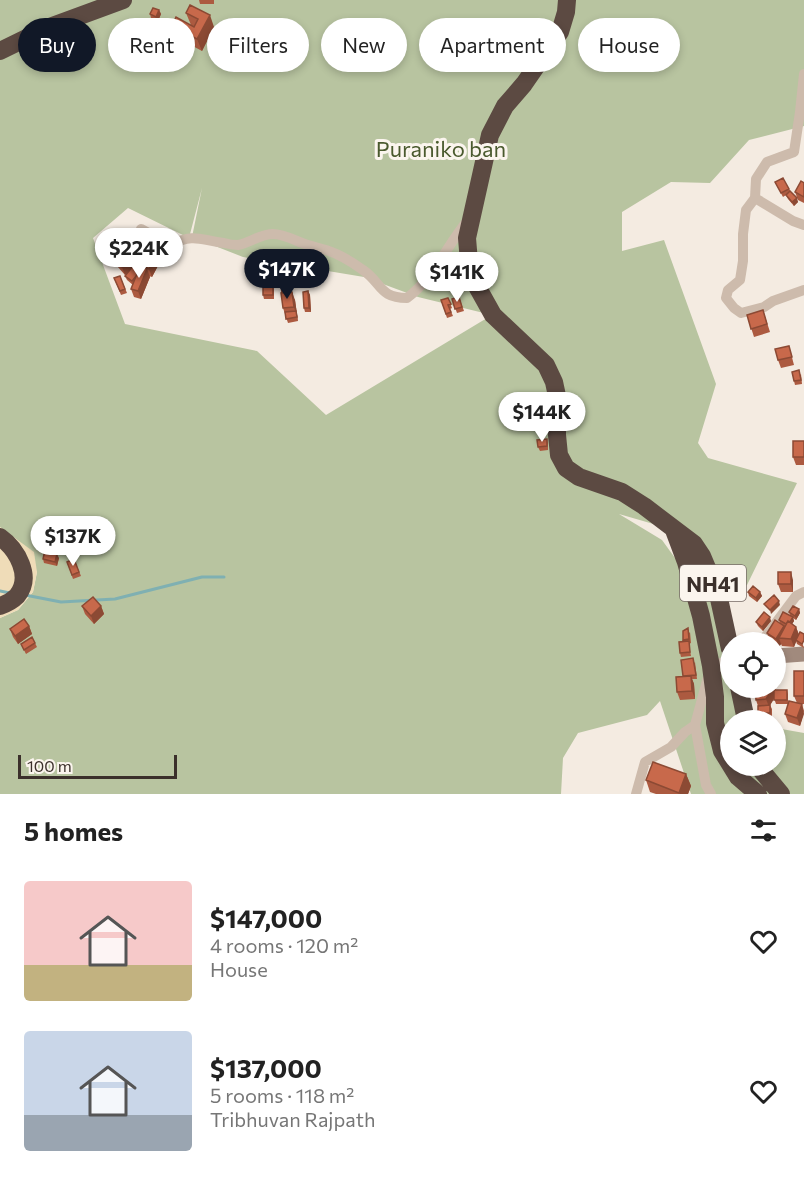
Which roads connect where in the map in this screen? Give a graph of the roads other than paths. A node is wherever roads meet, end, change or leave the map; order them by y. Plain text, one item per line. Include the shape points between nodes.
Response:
1 (123, 0) edge
2 (567, 0) edge
3 (0, 51) edge
4 (804, 74) edge
5 (755, 198) junction
6 (472, 216) junction
7 (804, 225) edge
8 (141, 229) dead end
9 (804, 290) edge
10 (674, 530) junction
11 (0, 537) edge
12 (804, 592) edge
13 (4, 604) edge
14 (726, 632) edge
15 (769, 632) edge
16 (804, 654) edge
17 (786, 655) edge
18 (720, 663) edge
19 (711, 666) junction
20 (695, 725) junction
21 (766, 776) edge
22 (636, 794) edge
23 (711, 794) edge
24 (758, 794) edge
25 (781, 794) edge

1 - 3 highway via 47,28
2 - 6 highway, NH41 via 560,32 505,106 490,135
4 - 5 street via 794,152 767,162 756,179
5 - 7 street
5 - 9 street via 747,210 740,280 728,290 726,298 741,313
6 - 8 street via 424,284 407,298 395,298 383,291 371,276 327,250 279,235 237,245 197,237 171,245
6 - 10 highway, NH41 via 468,238 474,281 493,315 546,365 557,396 559,454 566,468 579,477 622,492
10 - 14 highway, NH41 via 694,544 702,556 718,594
10 - 19 highway, NH41 via 701,616
11 - 13 highway via 14,550 23,572 18,595
12 - 15 street via 796,596
16 - 17 street
18 - 19 street
19 - 20 street
19 - 24 highway, NH41 via 722,751 738,777
20 - 22 street via 671,747 645,762
20 - 23 street
21 - 25 highway

